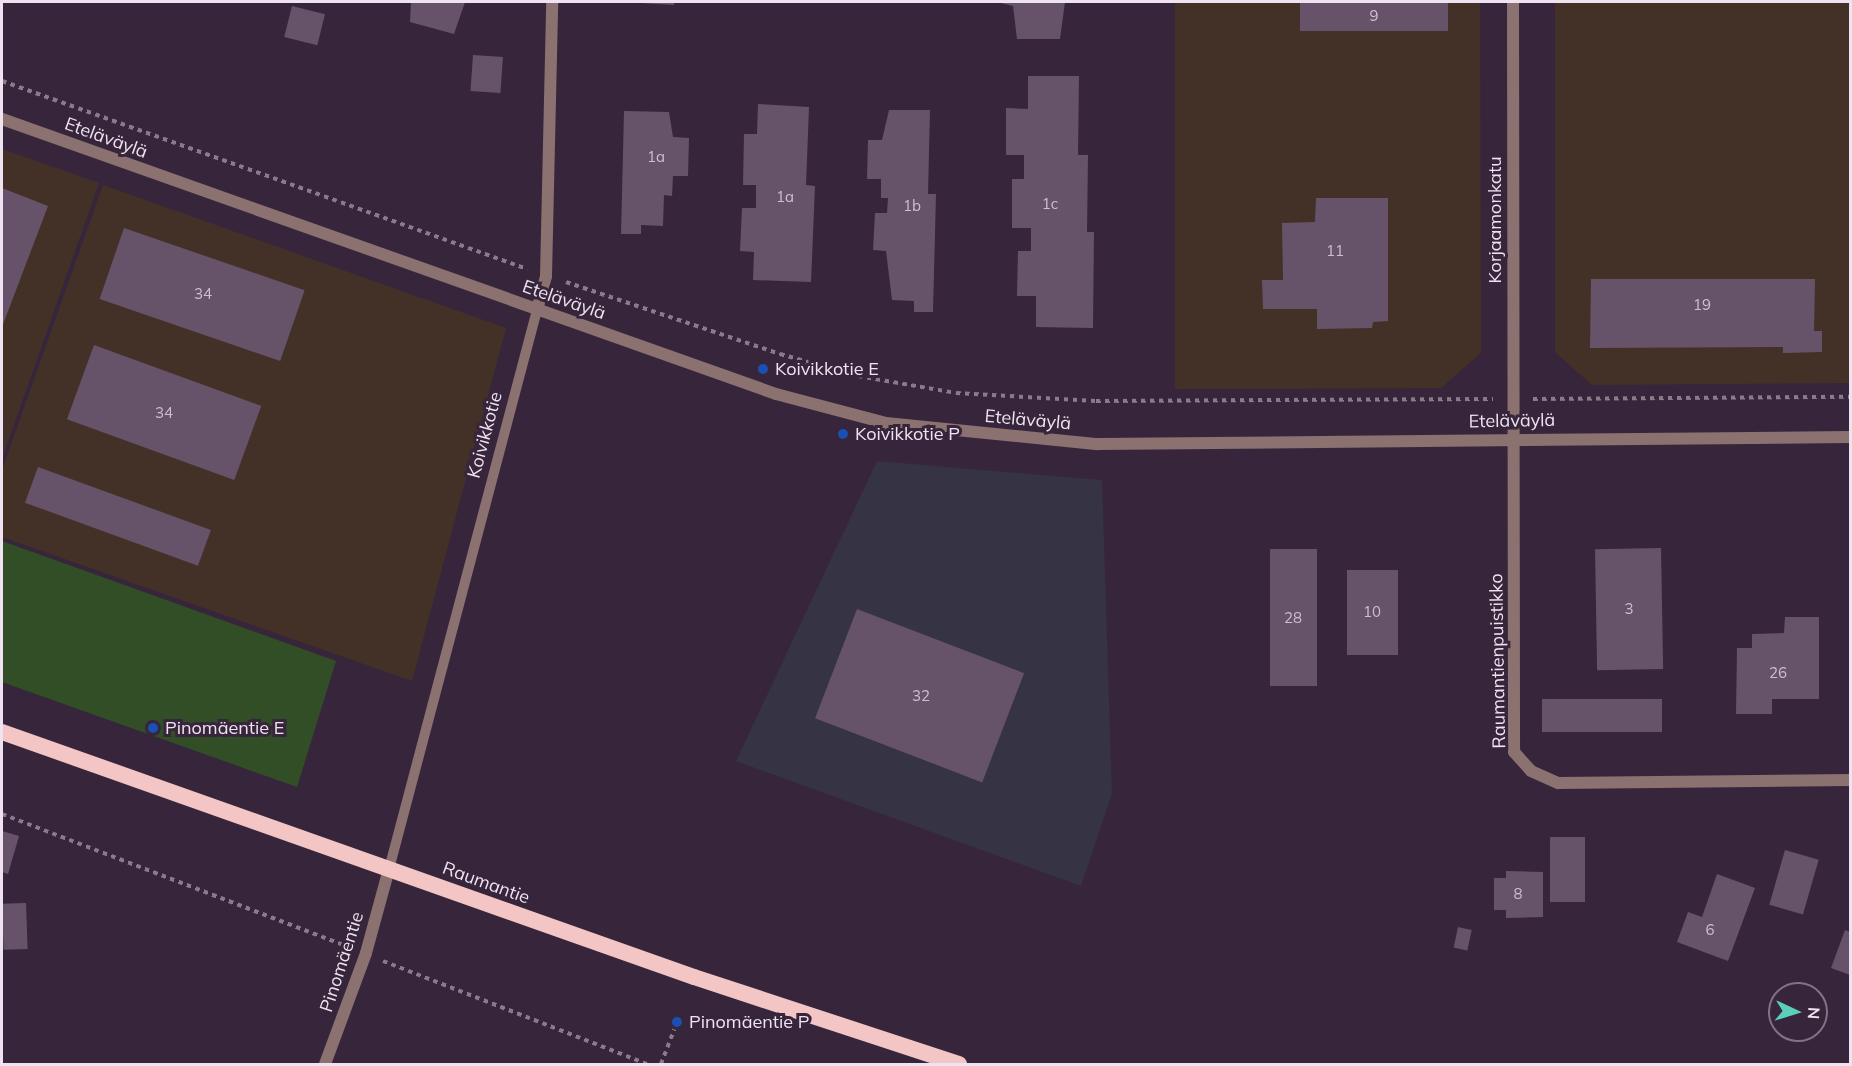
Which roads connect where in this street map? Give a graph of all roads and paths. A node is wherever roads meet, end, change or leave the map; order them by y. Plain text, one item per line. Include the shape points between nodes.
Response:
1 (552, 2) edge
2 (1513, 2) edge
3 (2, 81) edge
4 (2, 119) edge
5 (546, 276) junction
6 (537, 310) junction
7 (1851, 397) edge
8 (1514, 399) junction
9 (1851, 437) edge
10 (1514, 438) junction
11 (2, 732) edge
12 (1851, 780) edge
13 (2, 814) edge
14 (389, 869) junction
15 (366, 953) junction
16 (677, 1022) dead end
17 (325, 1065) edge
18 (647, 1065) edge
19 (661, 1065) edge
20 (959, 1065) edge

1 - 5 street, Koivikkotie
2 - 8 street, Korjaamonkatu
3 - 5 path
4 - 6 street, Eteläväylä
5 - 6 street, Koivikkotie
5 - 8 path via 780,354 858,376 956,393 1096,401
6 - 10 street, Eteläväylä via 776,394 886,423 1098,444
6 - 14 lane, Koivikkotie
7 - 8 path
8 - 10 street, Korjaamonkatu
9 - 10 street, Eteläväylä
10 - 12 street, Raumantienpuistikko via 1514,752 1531,771 1558,783
11 - 14 highway, Raumantie
13 - 15 path
14 - 15 street, Pinomäentie
14 - 20 highway, Raumantie
15 - 17 street, Pinomäentie
15 - 18 path via 466,997
16 - 19 path

